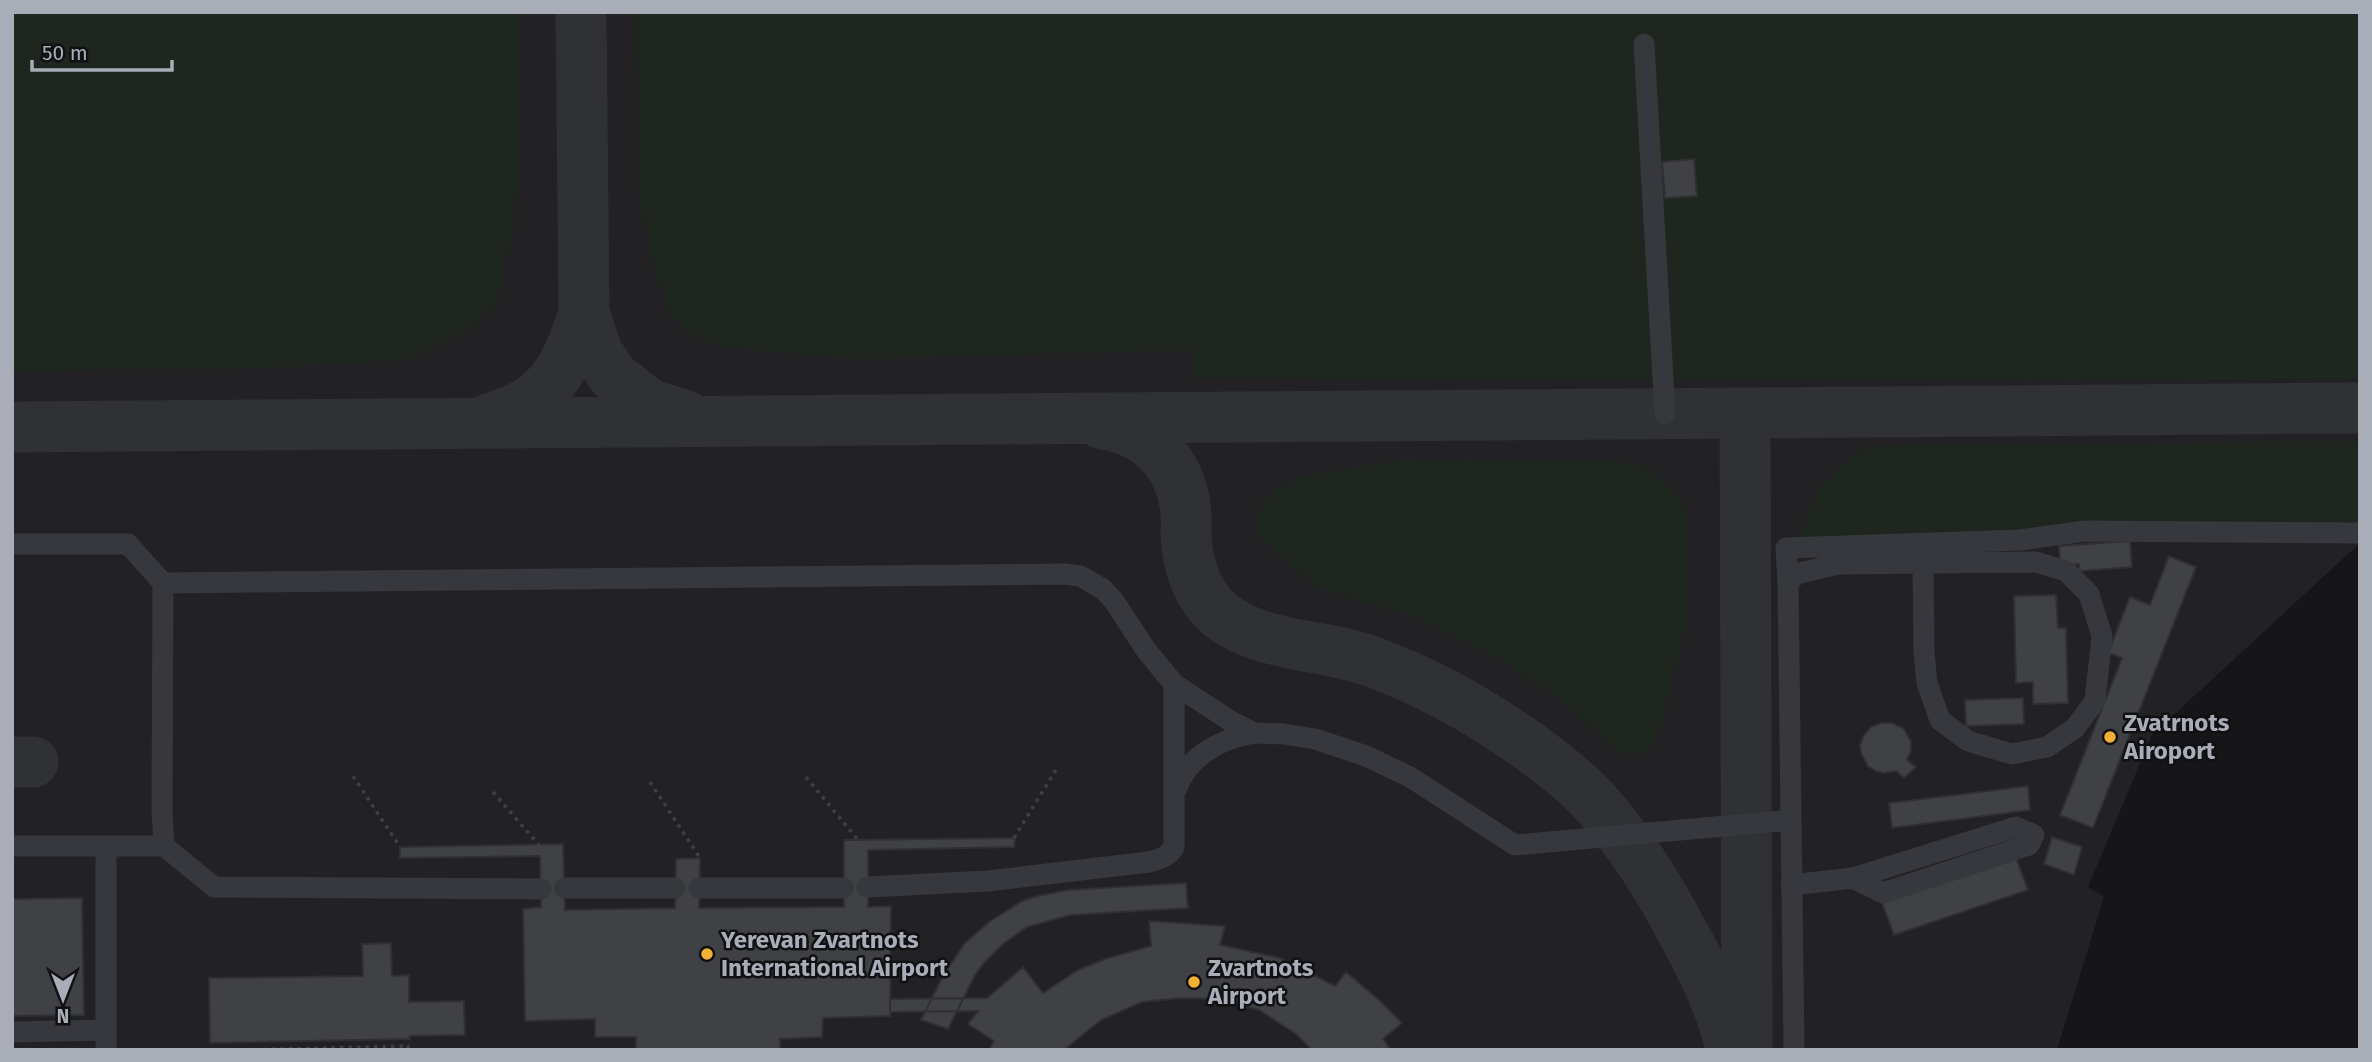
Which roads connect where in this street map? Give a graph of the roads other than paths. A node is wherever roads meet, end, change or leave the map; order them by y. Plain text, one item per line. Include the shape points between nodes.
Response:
1 (1644, 44) dead end
2 (1665, 414) dead end
3 (2360, 533) edge
4 (12, 544) edge
5 (1923, 563) junction
6 (163, 583) junction
7 (1787, 584) junction
8 (1174, 684) junction
9 (1254, 733) junction
10 (1174, 794) junction
11 (1791, 820) junction
12 (12, 846) edge
13 (164, 846) junction
14 (106, 847) junction
15 (1853, 878) junction
16 (1791, 885) junction
17 (867, 887) dead end
18 (564, 888) dead end
19 (676, 888) dead end
20 (699, 888) dead end
21 (844, 888) dead end
22 (541, 889) dead end
23 (12, 1032) edge
24 (106, 1040) edge
25 (1794, 1050) edge

1 - 2 lane
3 - 7 lane via 2085,531 2020,540 1786,548
4 - 6 lane via 128,544
5 - 5 lane via 2036,562 2066,571 2089,594 2102,636 2095,701 2075,727 2047,747 2012,754 1968,741 1940,720 1927,683
5 - 7 lane via 1838,564 1796,574
6 - 8 lane via 1065,574 1080,576 1103,589
6 - 13 lane
7 - 11 lane
8 - 9 lane
8 - 10 lane
9 - 10 lane via 1229,737 1206,751 1188,766
9 - 11 lane via 1315,739 1366,755 1410,777 1514,845
10 - 17 lane via 1174,847 1161,859 988,881
11 - 16 lane
12 - 14 lane
13 - 14 lane
13 - 22 lane via 214,887
14 - 24 lane
15 - 15 lane via 2016,827 2034,835 2029,845 1883,893
15 - 16 lane
16 - 25 lane
18 - 19 lane
20 - 21 lane
23 - 24 lane

